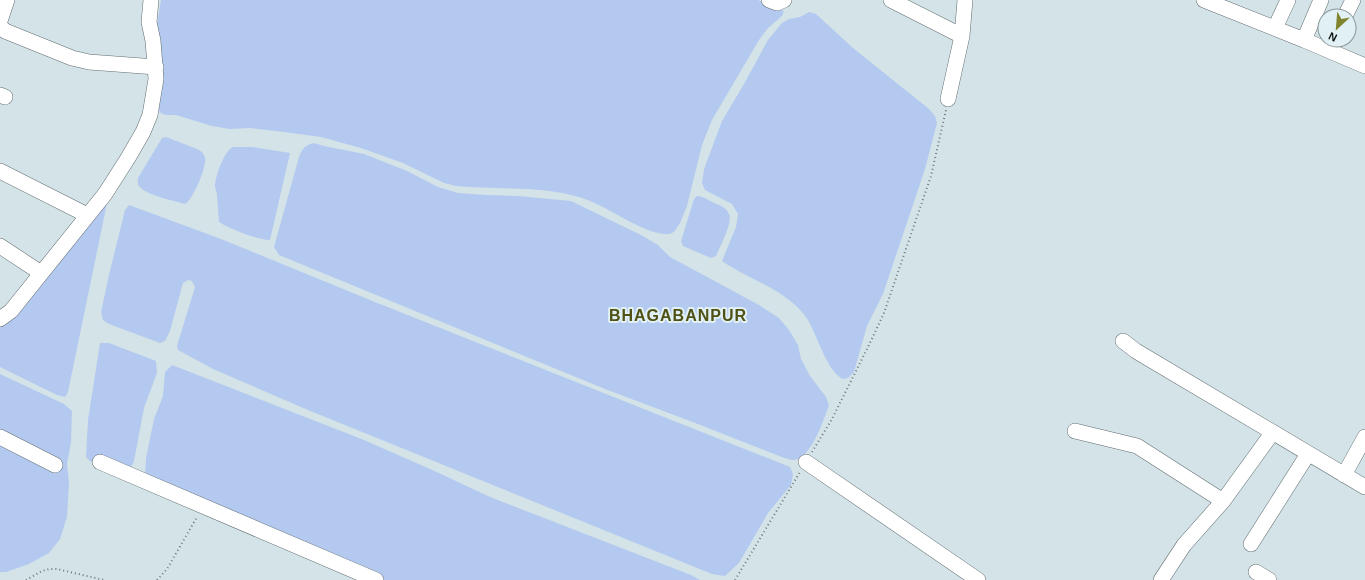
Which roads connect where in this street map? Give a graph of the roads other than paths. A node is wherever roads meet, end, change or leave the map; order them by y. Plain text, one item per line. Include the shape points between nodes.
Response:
1 (7, 0) edge
2 (151, 0) edge
3 (769, 0) edge
4 (784, 0) edge
5 (891, 0) edge
6 (965, 0) edge
7 (1288, 0) edge
8 (1321, 0) edge
9 (1214, 2) edge
10 (0, 26) edge
11 (1275, 28) junction
12 (962, 36) junction
13 (1304, 40) junction
14 (1317, 42) edge
15 (1336, 48) edge
16 (1365, 66) edge
17 (156, 67) junction
18 (948, 99) road end
19 (0, 171) edge
20 (87, 216) junction
21 (0, 246) edge
22 (41, 273) junction
23 (4, 311) edge
24 (1123, 341) dead end
25 (1075, 431) dead end
26 (1273, 432) junction
27 (0, 437) edge
28 (1365, 437) edge
29 (1308, 454) junction
30 (100, 462) dead end
31 (806, 462) road end
32 (55, 465) dead end
33 (1344, 475) junction
34 (1365, 487) edge
35 (1223, 501) junction
36 (1251, 544) dead end
37 (1256, 572) dead end
38 (376, 580) edge
39 (978, 580) edge
40 (1161, 580) edge
41 (1269, 580) edge

1 - 10 street
2 - 17 street via 149,22
3 - 4 street via 777,3
5 - 12 street
6 - 12 street
7 - 11 street
8 - 13 street
9 - 11 street
10 - 17 street via 72,58 102,64
11 - 13 street
12 - 18 street
13 - 14 street
15 - 16 street
17 - 20 street via 153,103 143,132 116,179
19 - 20 street
20 - 22 street
21 - 22 street
22 - 23 street
24 - 26 street
25 - 35 street via 1137,446
26 - 29 street
26 - 35 street
27 - 32 street
28 - 33 street
29 - 33 street
29 - 36 street
30 - 38 street
31 - 39 street
33 - 34 street
35 - 40 street via 1184,546
37 - 41 street

